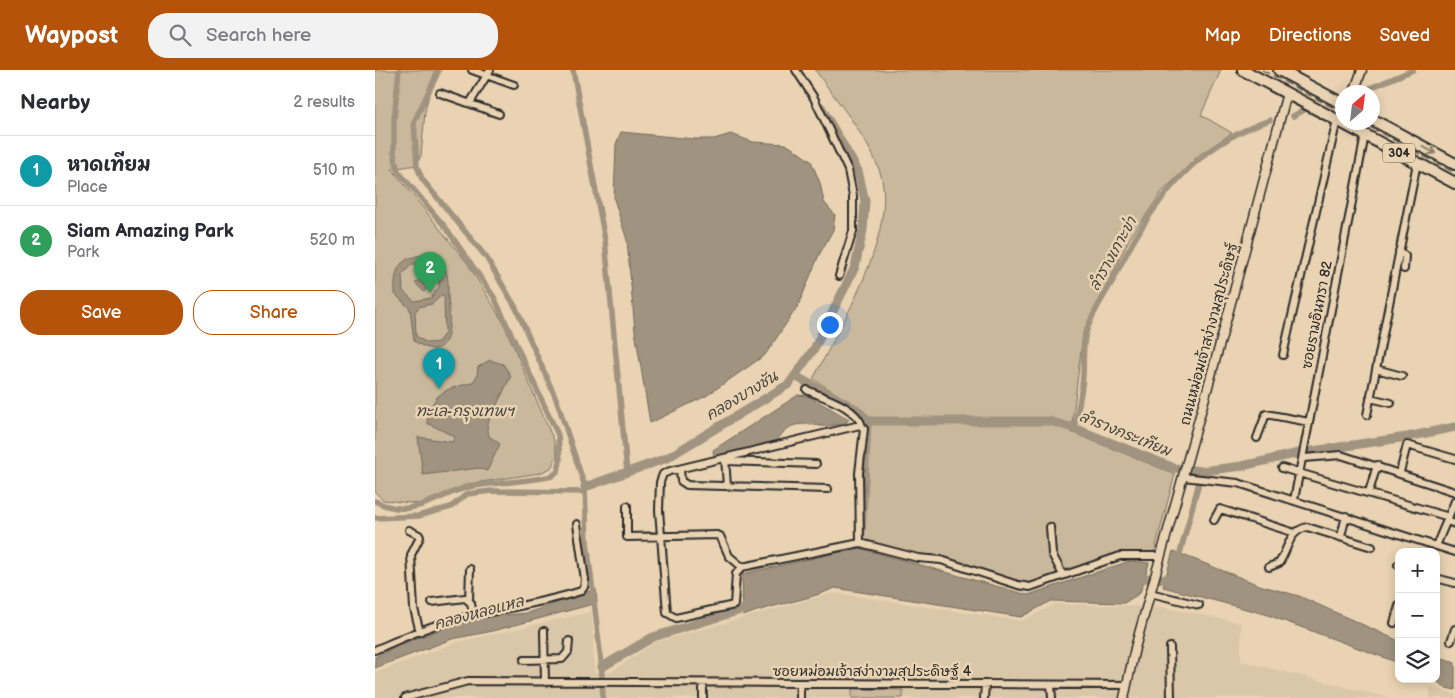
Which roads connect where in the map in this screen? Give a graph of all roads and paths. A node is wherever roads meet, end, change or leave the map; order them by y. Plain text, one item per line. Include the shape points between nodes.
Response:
1 (472, 70) edge
2 (796, 70) edge
3 (1243, 70) edge
4 (1281, 70) edge
5 (1362, 70) edge
6 (489, 73) edge
7 (514, 85) dead end
8 (1357, 85) edge
9 (440, 93) dead end
10 (1287, 93) junction
11 (1335, 100) edge
12 (470, 103) junction
13 (499, 114) dead end
14 (1335, 119) edge
15 (1380, 124) edge
16 (1335, 129) edge
17 (1356, 130) edge
18 (1365, 135) junction
19 (1417, 163) junction
20 (1455, 164) edge
21 (1455, 183) edge
22 (1399, 251) junction
23 (1404, 269) dead end
24 (839, 276) dead end
25 (1283, 355) dead end
26 (1376, 369) junction
27 (1402, 376) dead end
28 (807, 390) dead end
29 (1370, 398) junction
30 (1391, 403) dead end
31 (1367, 415) dead end
32 (1309, 422) junction
33 (862, 426) junction
34 (1257, 438) dead end
35 (1304, 458) junction
36 (1455, 459) edge
37 (725, 460) junction
38 (816, 464) dead end
39 (1377, 465) junction
40 (1283, 468) dead end
41 (680, 469) junction
42 (1301, 472) junction
43 (1400, 472) junction
44 (1183, 475) junction
45 (727, 486) junction
46 (827, 489) dead end
47 (1369, 492) junction
48 (1455, 492) edge
49 (1295, 500) junction
50 (1455, 501) edge
51 (627, 506) dead end
52 (1347, 516) junction
53 (1448, 519) junction
54 (1214, 520) dead end
55 (577, 524) dead end
56 (1455, 524) edge
57 (1050, 527) dead end
58 (409, 530) dead end
59 (1295, 533) junction
60 (661, 535) junction
61 (1341, 536) junction
62 (860, 543) junction
63 (1436, 546) junction
64 (1372, 547) dead end
65 (1455, 552) edge
66 (1160, 559) junction
67 (742, 567) junction
68 (1269, 567) dead end
69 (470, 569) dead end
70 (1063, 576) junction
71 (1440, 580) edge
72 (1455, 583) edge
73 (1151, 591) junction
74 (469, 600) junction
75 (432, 602) dead end
76 (1199, 605) dead end
77 (473, 615) junction
78 (1395, 620) edge
79 (1394, 623) dead end
80 (1455, 629) edge
81 (544, 631) dead end
82 (420, 632) junction
83 (569, 641) dead end
84 (1451, 641) dead end
85 (1170, 647) dead end
86 (375, 650) edge
87 (524, 660) dead end
88 (544, 660) junction
89 (545, 682) junction
90 (703, 683) junction
91 (800, 683) junction
92 (985, 685) junction
93 (1051, 685) junction
94 (1127, 685) junction
95 (405, 698) edge
96 (703, 698) edge
97 (800, 698) edge
98 (985, 698) edge
99 (1052, 698) edge
100 (1124, 698) edge
101 (1171, 698) edge

1 - 6 street
2 - 24 street via 814,98 848,170 853,231
3 - 10 highway, 304
4 - 11 highway
5 - 8 street
6 - 7 street
6 - 12 street
9 - 12 street
10 - 14 highway, 304
10 - 44 street, ถนนหม่อมเจ้าสง่างามสุประดิษฐ์
12 - 13 street
15 -> 20 highway, 304
16 - 25 street
17 - 18 highway, 304
18 - 19 highway, 304
18 - 32 street, ซอยรามอินทรา 82
19 - 21 highway, 304
19 - 22 street
22 - 23 street via 1405,256
22 - 26 street
26 - 27 street
26 - 29 street
28 - 33 street via 851,411
29 - 30 street
29 - 31 street
32 - 34 street via 1266,414
32 - 35 street, ซอยรามอินทรา 82
33 - 37 street
33 - 62 street
35 - 39 street via 1341,455
35 - 42 street, ซอยรามอินทรา 82
36 - 43 street via 1407,446
37 - 38 street
37 - 41 street
37 - 45 street
39 - 43 street
39 - 47 street
40 - 42 street
41 - 45 street via 681,481 687,485
41 - 60 street via 663,474 660,482
42 - 47 street
42 - 49 street, ซอยรามอินทรา 82
43 - 48 street
44 - 49 street via 1238,483
44 - 66 street, ถนนหม่อมเจ้าสง่างามสุประดิษฐ์
45 - 46 street
47 - 53 street
49 - 52 street
50 - 53 street
51 - 60 street via 627,537
52 - 61 street
52 - 63 street
53 - 56 street
53 - 63 street
54 - 59 street via 1219,509
55 - 77 street via 585,580 581,591 543,603
57 - 70 street via 1052,554
58 - 82 street via 419,534 420,538 411,555 414,609
59 - 61 street via 1307,527
59 - 68 street via 1286,545 1281,561
60 - 67 street via 720,536 729,556
60 - 67 street via 667,614 676,618 734,605 736,574
61 - 64 street
62 - 67 street
62 - 70 street via 918,558 941,560 1024,587
63 - 65 street
66 - 70 street via 1120,556
66 - 73 street, ถนนหม่อมเจ้าสง่างามสุประดิษฐ์
69 - 74 street
71 - 72 street
73 - 76 street
73 - 94 street, ถนนหม่อมเจ้าสง่างามสุประดิษฐ์
74 - 75 street
74 - 77 street
77 - 82 street
78 - 79 street
80 - 84 street
81 - 88 street
82 - 86 street
83 - 88 street via 569,652 563,659
85 - 101 street
87 - 88 street
88 - 89 street
89 - 90 street, ซอยหม่อมเจ้าสง่างามสุประดิษฐ์ 4
89 - 95 street, ซอยหม่อมเจ้าสง่างามสุประดิษฐ์ 4 via 467,681
90 - 91 street, ซอยหม่อมเจ้าสง่างามสุประดิษฐ์ 4
90 - 96 street
91 - 92 street, ซอยหม่อมเจ้าสง่างามสุประดิษฐ์ 4
91 - 97 street
92 - 93 street, ซอยหม่อมเจ้าสง่างามสุประดิษฐ์ 4
92 - 98 street
93 - 94 street, ซอยหม่อมเจ้าสง่างามสุประดิษฐ์ 4
93 - 99 street
94 - 100 street, ถนนหม่อมเจ้าสง่างามสุประดิษฐ์

